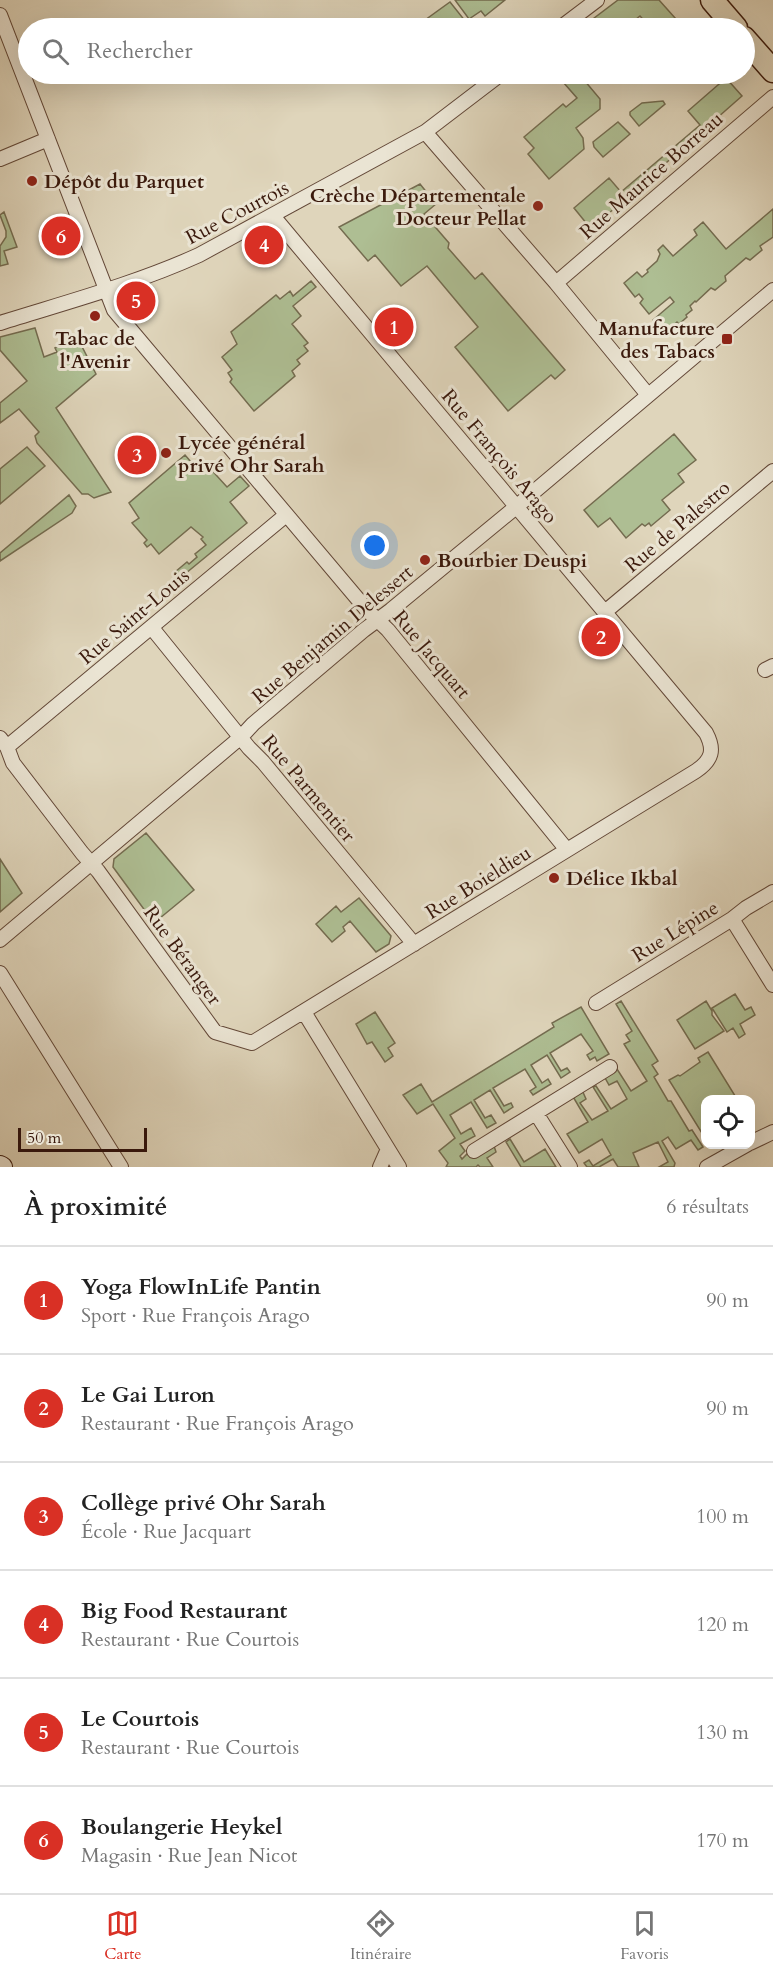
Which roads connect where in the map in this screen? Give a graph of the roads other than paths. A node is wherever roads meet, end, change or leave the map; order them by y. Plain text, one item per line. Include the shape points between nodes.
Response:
1 (597, 0) edge
2 (712, 0) edge
3 (0, 15) edge
4 (573, 18) edge
5 (727, 18) edge
6 (755, 51) edge
7 (18, 62) edge
8 (773, 71) edge
9 (27, 84) edge
10 (488, 84) edge
11 (773, 97) edge
12 (425, 132) junction
13 (48, 139) junction
14 (0, 159) edge
15 (273, 216) junction
16 (556, 283) junction
17 (106, 290) junction
18 (773, 290) edge
19 (0, 323) edge
20 (648, 395) junction
21 (773, 471) edge
22 (516, 507) junction
23 (286, 515) junction
24 (606, 611) junction
25 (379, 620) junction
26 (152, 627) junction
27 (241, 737) junction
28 (4, 743) edge
29 (712, 754) joint
30 (567, 850) junction
31 (91, 863) junction
32 (773, 892) edge
33 (732, 920) junction
34 (0, 940) edge
35 (414, 944) junction
36 (0, 973) edge
37 (773, 985) edge
38 (596, 1003) dead end
39 (304, 1012) junction
40 (261, 1039) joint
41 (610, 1067) dead end
42 (536, 1113) junction
43 (773, 1132) edge
44 (755, 1141) edge
45 (388, 1149) junction
46 (740, 1149) edge
47 (474, 1151) dead end
48 (121, 1167) edge
49 (380, 1167) edge
50 (399, 1167) edge
51 (570, 1167) edge
52 (707, 1167) edge

1 - 4 street
2 - 5 main road
3 - 7 street, Rue Jacquart
6 - 8 main road
9 - 13 street, Rue Jacquart
10 - 12 street, Rue Courtois
11 - 16 street, Rue Maurice Borreau
12 - 15 street, Rue Courtois
12 - 16 street
13 - 14 street
13 - 17 street, Rue Jacquart
15 - 17 street, Rue Courtois via 169,268
15 - 22 street, Rue François Arago
16 - 20 street
17 - 19 street, Rue Courtois
17 - 23 street, Rue Jacquart via 114,310
18 - 20 street, Rue Benjamin Delessert
20 - 22 street, Rue Benjamin Delessert
21 - 24 street, Rue de Palestro
22 - 24 street, Rue François Arago
22 - 25 street, Rue Benjamin Delessert
23 - 25 street, Rue Jacquart
23 - 26 street, Rue Saint-Louis
24 - 29 street, Rue François Arago via 706,733
25 - 27 street, Rue Benjamin Delessert
25 - 30 street, Rue Jacquart
26 - 27 street, Rue Parmentier
26 - 28 street, Rue Saint-Louis
27 - 31 street, Rue Benjamin Delessert
27 - 35 street, Rue Parmentier
28 - 31 street, Rue Béranger via 13,763
29 - 30 street, Rue Boieldieu via 706,765
30 - 35 street, Rue Boieldieu
31 - 34 street, Rue Benjamin Delessert
31 - 40 street, Rue Béranger via 215,1032 252,1043
32 - 33 street, Rue Lépine
33 - 37 street
33 - 38 street, Rue Lépine
35 - 39 street, Rue Boieldieu
36 - 48 street
39 - 40 street, Rue Boieldieu
39 - 45 street
41 - 42 street
42 - 47 street
42 - 51 street
43 - 44 street
45 - 49 street
45 - 50 street
46 - 52 street

